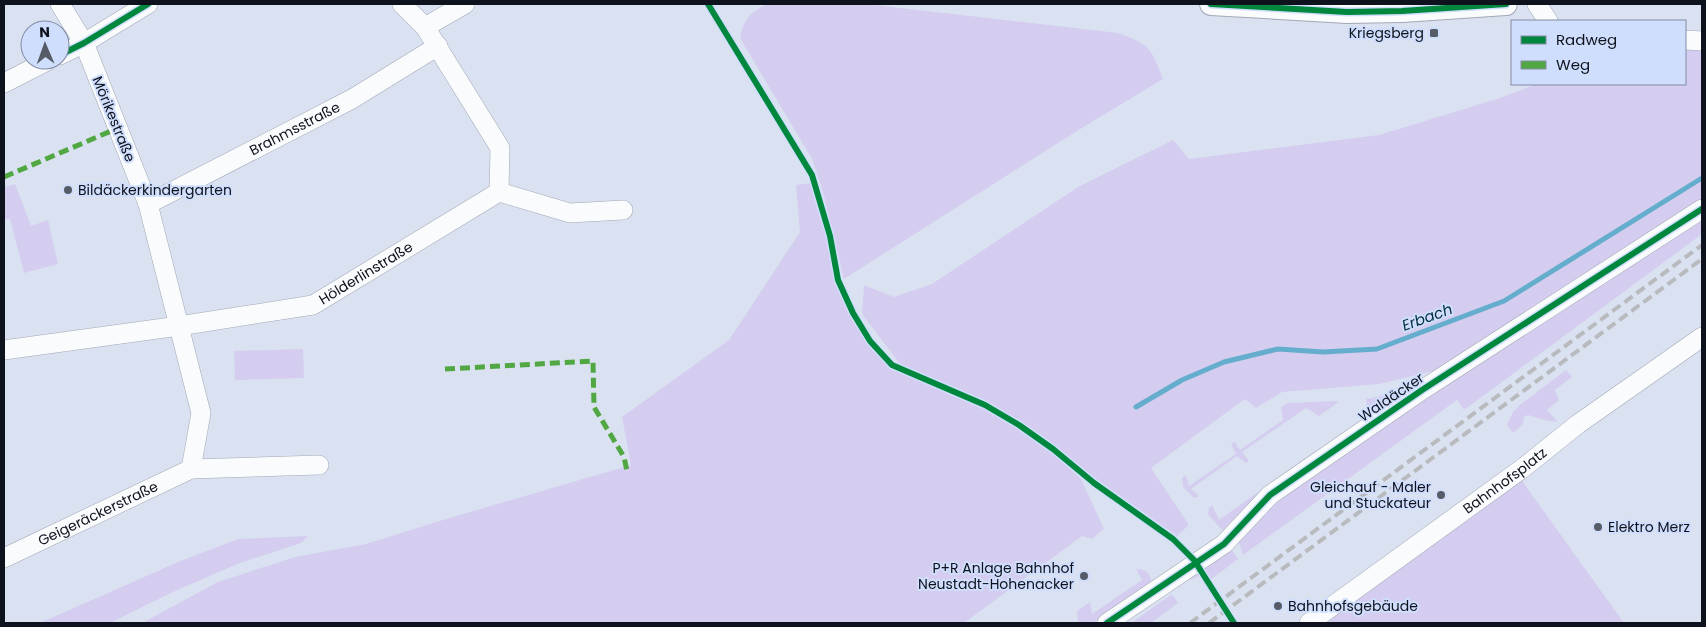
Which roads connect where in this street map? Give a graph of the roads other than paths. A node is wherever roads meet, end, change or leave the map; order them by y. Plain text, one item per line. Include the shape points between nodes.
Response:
1 (60, 4) edge
2 (148, 4) edge
3 (402, 4) edge
4 (465, 4) edge
5 (1211, 4) edge
6 (1506, 4) edge
7 (1537, 4) edge
8 (1547, 20) edge
9 (425, 27) junction
10 (1686, 40) edge
11 (1702, 41) edge
12 (84, 43) junction
13 (438, 46) junction
14 (70, 50) edge
15 (29, 70) edge
16 (4, 83) edge
17 (499, 192) junction
18 (148, 204) junction
19 (1702, 209) edge
20 (623, 210) dead end
21 (179, 326) junction
22 (1702, 337) edge
23 (4, 350) edge
24 (319, 465) dead end
25 (191, 469) junction
26 (4, 558) edge
27 (1107, 623) edge
28 (1309, 623) edge

1 - 12 street, Mörikestraße
2 - 12 street
3 - 9 street
4 - 9 street
5 - 6 street via 1347,12
7 - 8 street
9 - 13 street
10 - 11 street
12 - 14 street
12 - 18 street, Mörikestraße
13 - 17 street via 500,148
13 - 18 street, Brahmsstraße via 352,99
15 - 16 street
17 - 20 street via 570,213
17 - 21 street, Hölderlinstraße via 313,305
18 - 21 street, Mörikestraße
19 - 27 street, Waldäcker via 1422,390 1278,490 1224,544
21 - 23 street, Hölderlinstraße
21 - 25 street via 201,413
22 - 28 street, Bahnhofsplatz via 1578,424 1523,468
24 - 25 street, Geigeräckerstraße
25 - 26 street, Geigeräckerstraße

